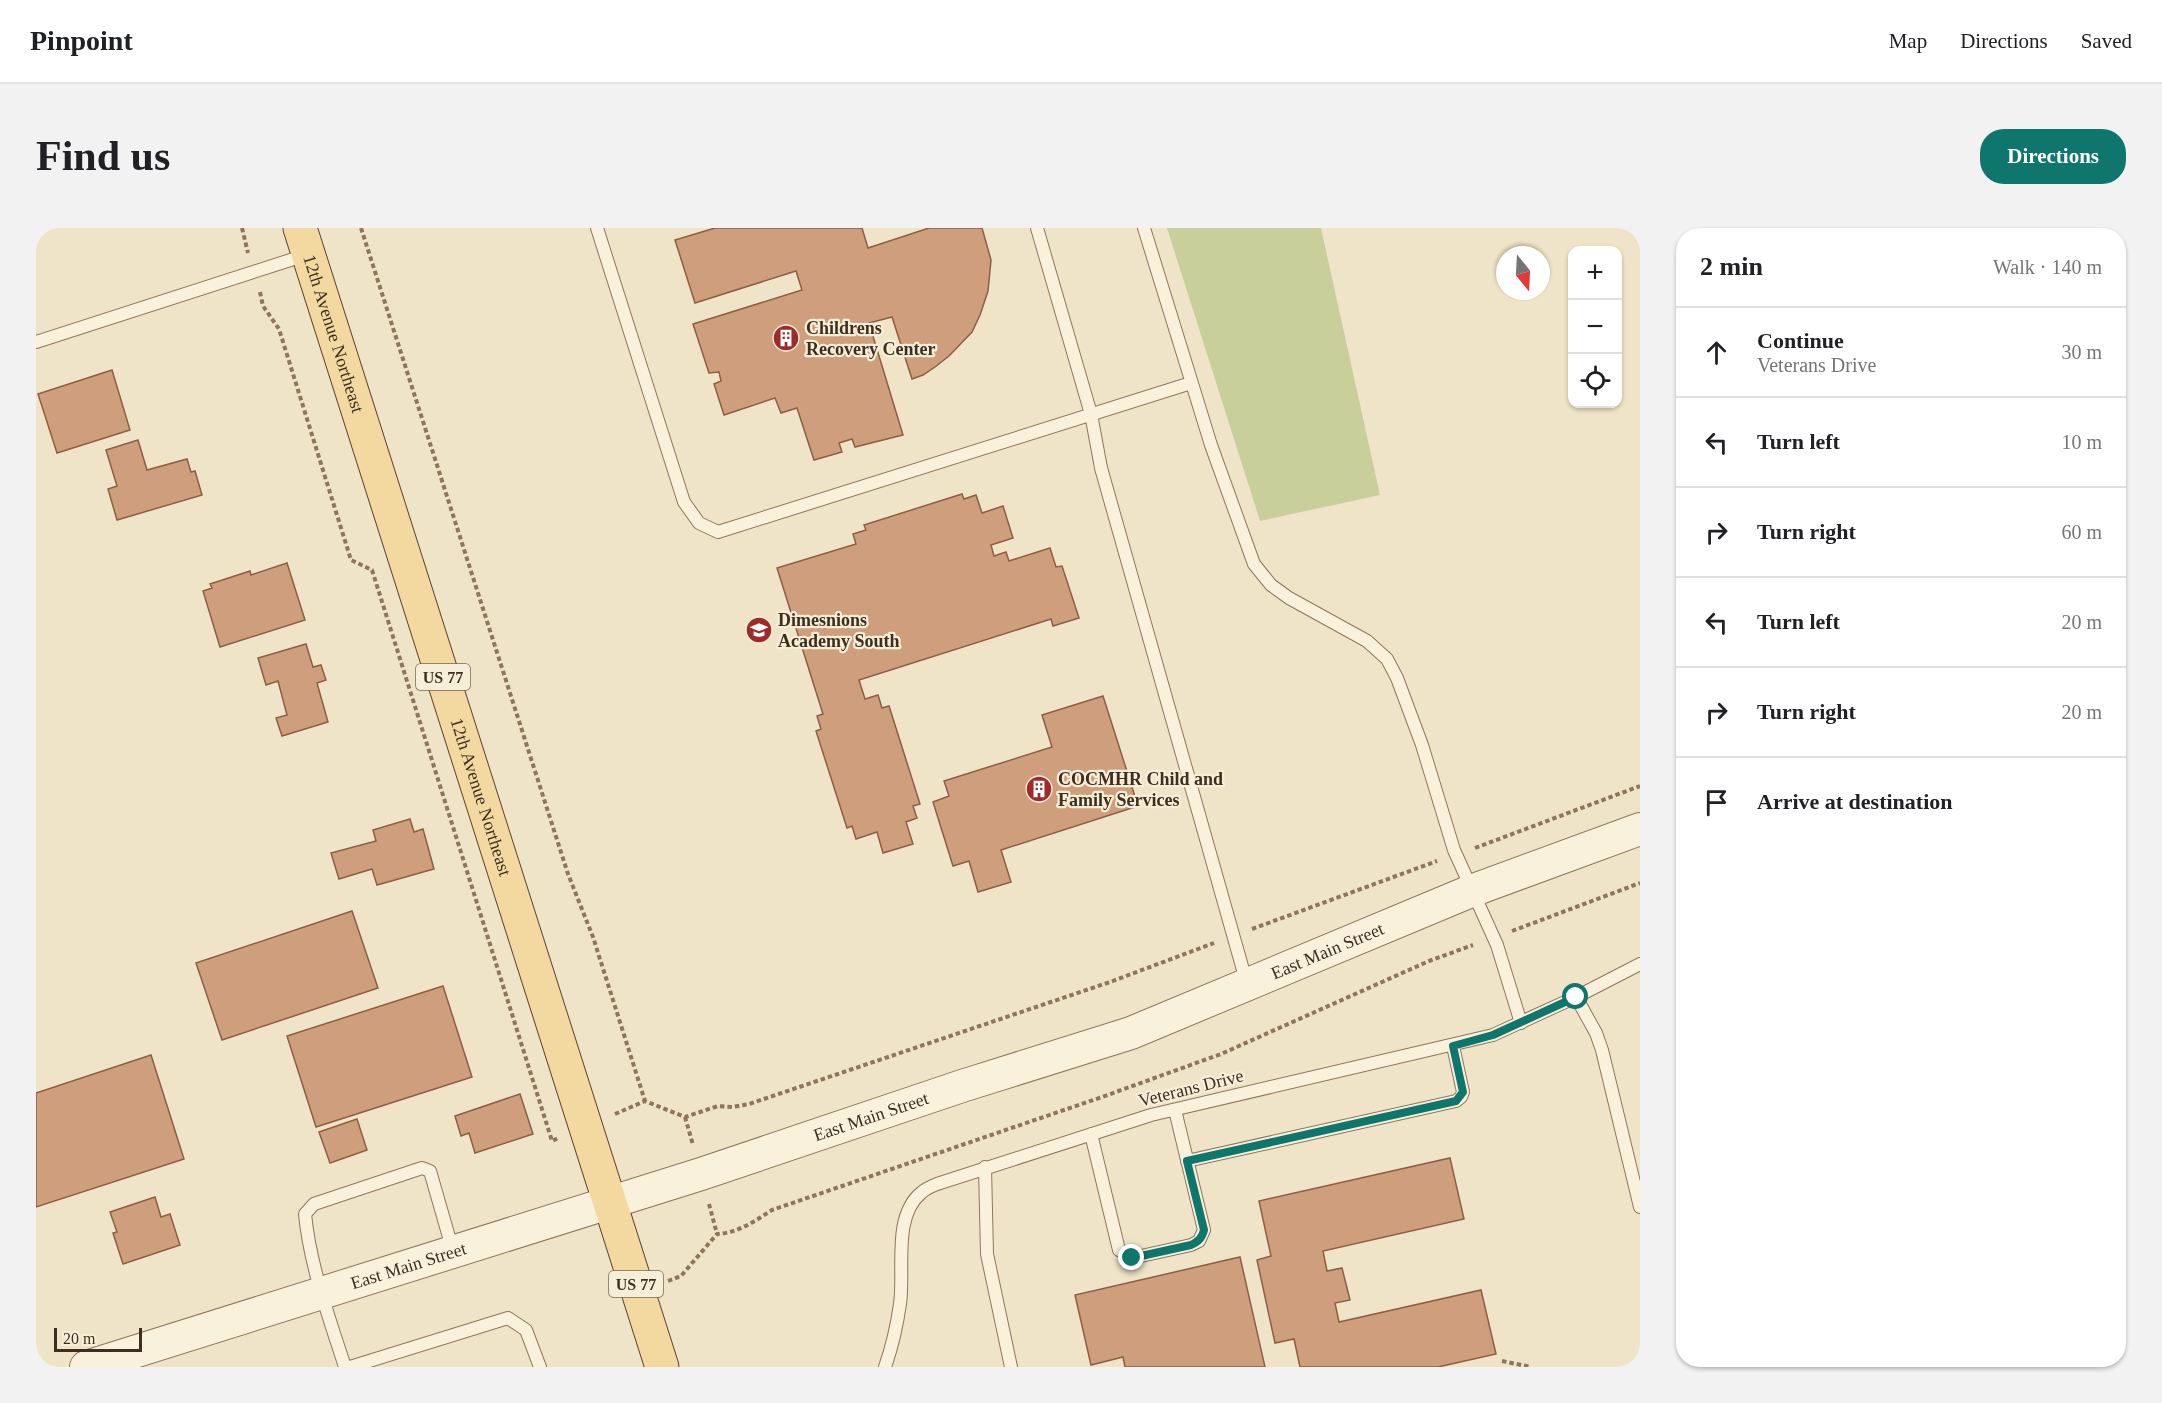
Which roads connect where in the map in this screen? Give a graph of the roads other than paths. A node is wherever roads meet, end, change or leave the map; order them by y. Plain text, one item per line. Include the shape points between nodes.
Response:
1 (597, 228) edge
2 (1037, 228) edge
3 (1144, 228) edge
4 (304, 241) edge
5 (36, 342) edge
6 (1191, 382) junction
7 (1091, 414) junction
8 (1640, 829) edge
9 (1471, 891) junction
10 (1640, 964) edge
11 (1248, 986) junction
12 (1576, 997) junction
13 (1521, 1023) junction
14 (1453, 1046) junction
15 (1175, 1110) junction
16 (1091, 1134) junction
17 (1187, 1161) junction
18 (985, 1167) junction
19 (610, 1202) junction
20 (1640, 1207) edge
21 (453, 1251) junction
22 (321, 1293) junction
23 (86, 1367) edge
24 (345, 1367) edge
25 (350, 1367) edge
26 (540, 1367) edge
27 (662, 1367) edge
28 (885, 1367) edge
29 (1011, 1367) edge

1 - 7 lane via 684,502 699,522 718,532
2 - 7 lane
3 - 6 lane
4 - 5 lane via 254,272
4 - 19 main road, 12th Avenue Northeast / US 77
6 - 7 lane
6 - 9 lane via 1254,564 1271,585 1289,598 1367,641 1387,659 1418,735
7 - 11 lane via 1101,468
8 - 9 street, East Main Street
9 - 11 street, East Main Street
9 - 13 lane via 1494,938
10 - 12 lane, Veterans Drive
11 - 19 street, East Main Street via 1131,1033
12 - 13 lane, Veterans Drive
12 - 20 lane via 1602,1050
13 - 14 lane, Veterans Drive
14 - 15 lane, Veterans Drive
14 - 17 lane via 1463,1092 1456,1101
15 - 16 lane, Veterans Drive
15 - 17 lane
16 - 17 lane via 1119,1250 1132,1258 1199,1241 1204,1230
16 - 18 lane, Veterans Drive
18 - 28 lane, Veterans Drive via 920,1193 909,1209 902,1235 900,1303
18 - 29 lane via 987,1254
19 - 21 street, East Main Street
19 - 27 main road, 12th Avenue Northeast / US 77
21 - 22 street, East Main Street
21 - 22 lane via 430,1171 422,1168 314,1204 305,1214
22 - 23 street, East Main Street via 151,1352
22 - 24 lane
25 - 26 lane via 508,1318 526,1330

